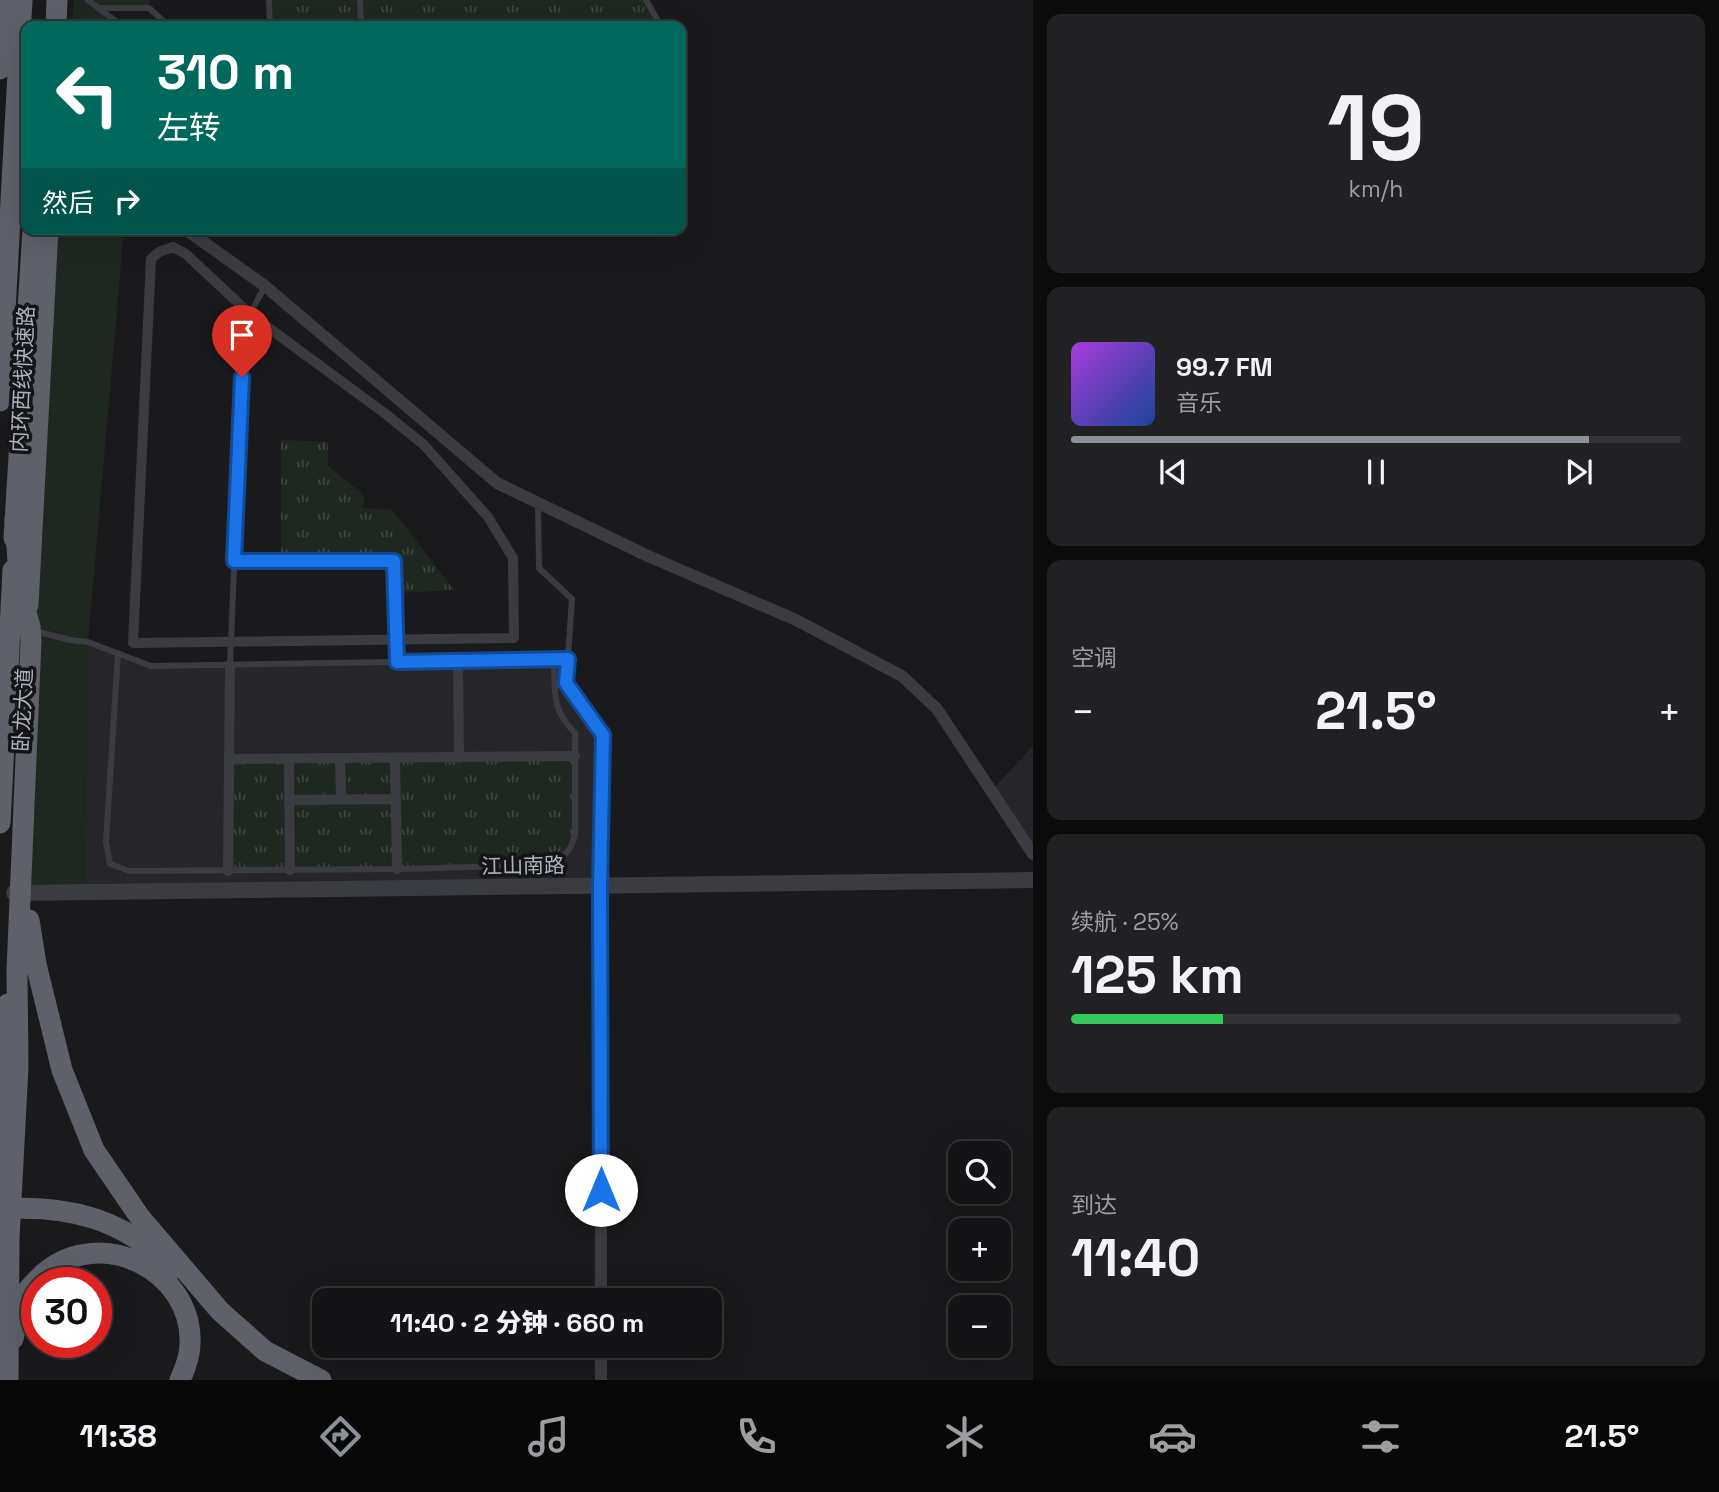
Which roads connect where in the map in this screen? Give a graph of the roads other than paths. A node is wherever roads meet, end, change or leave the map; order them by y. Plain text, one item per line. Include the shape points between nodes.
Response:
1 (5, 0) edge
2 (22, 0) edge
3 (43, 0) edge
4 (58, 0) edge
5 (68, 0) edge
6 (88, 0) edge
7 (269, 0) edge
8 (360, 0) edge
9 (646, 0) edge
10 (149, 4) edge
11 (98, 8) junction
12 (42, 21) edge
13 (56, 21) edge
14 (66, 21) edge
15 (115, 21) edge
16 (164, 21) edge
17 (270, 21) edge
18 (361, 21) edge
19 (658, 21) edge
20 (0, 69) edge
21 (33, 235) edge
22 (48, 235) edge
23 (55, 235) edge
24 (193, 235) edge
25 (265, 286) junction
26 (250, 314) junction
27 (40, 373) junction
28 (0, 401) edge
29 (538, 503) junction
30 (15, 519) junction
31 (234, 561) junction
32 (27, 629) junction
33 (396, 641) junction
34 (231, 643) junction
35 (118, 653) junction
36 (568, 659) junction
37 (554, 660) junction
38 (458, 661) junction
39 (397, 662) junction
40 (230, 665) junction
41 (575, 756) junction
42 (395, 758) junction
43 (459, 758) junction
44 (229, 759) junction
45 (340, 759) junction
46 (289, 760) junction
47 (341, 799) junction
48 (396, 799) junction
49 (289, 800) junction
50 (0, 823) edge
51 (1033, 854) edge
52 (397, 869) junction
53 (290, 870) junction
54 (228, 871) junction
55 (22, 872) junction
56 (1033, 880) edge
57 (600, 886) junction
58 (14, 893) junction
59 (0, 1191) edge
60 (0, 1209) edge
61 (601, 1288) edge
62 (208, 1298) junction
63 (0, 1322) edge
64 (9, 1357) junction
65 (601, 1358) edge
66 (8, 1380) edge
67 (19, 1380) edge
68 (180, 1380) edge
69 (321, 1380) edge
70 (601, 1380) edge

1 - 20 highway
2 - 28 highway, 内环西线快速路
3 - 12 highway
4 - 13 highway
5 - 14 highway
6 - 11 lane
7 - 17 lane
8 - 18 lane
9 - 19 lane
10 - 11 lane
10 - 16 lane
11 - 15 lane
21 - 30 highway, 内环西线快速路
22 - 27 highway, 卧龙大道
23 - 27 highway
24 - 25 street
25 - 26 lane
25 - 29 street via 497,484
26 - 31 lane via 244,325
26 - 33 street via 424,445 488,517 513,558 514,638
26 - 34 street via 186,254 173,247 151,259 133,643
27 - 32 highway, 卧龙大道
29 - 36 lane via 539,568 572,599
29 - 51 street via 796,620 902,676 937,709
30 - 50 highway, 内环西线快速路, bridge
30 - 55 highway, bridge via 20,590 31,640
31 - 33 lane via 394,561
31 - 34 lane
32 - 35 lane
32 - 58 highway, 卧龙大道
33 - 34 street
33 - 39 lane
34 - 40 lane
35 - 40 lane via 152,666
35 - 54 lane via 106,842 110,864 130,871
36 - 37 lane
36 - 57 lane via 566,683 603,735
37 - 38 lane
37 - 41 lane via 556,701 561,719 575,733
38 - 39 lane
38 - 43 street
39 - 40 lane
40 - 44 street
41 - 43 street
41 - 52 lane via 575,834 573,847 564,858 544,865
42 - 43 street
42 - 45 street
42 - 48 street
44 - 46 street
44 - 54 street
45 - 46 street
45 - 47 street
46 - 49 street
47 - 48 street
47 - 49 street
48 - 52 street
49 - 53 street
52 - 53 lane
53 - 54 lane
55 - 62 highway, bridge via 36,964 62,1070 94,1150 139,1216
55 - 64 highway, bridge
56 - 57 street, 江山南路
57 - 58 street, 江山南路
57 - 61 street
58 - 59 highway, 卧龙大道
60 - 62 highway, bridge via 81,1213 126,1231
62 - 69 highway, bridge via 265,1351
63 - 67 highway via 5,1362
64 - 66 highway, bridge
64 - 68 highway, bridge via 21,1300 34,1283 69,1259 102,1253 124,1255 148,1265 180,1301 191,1345
65 - 70 street

